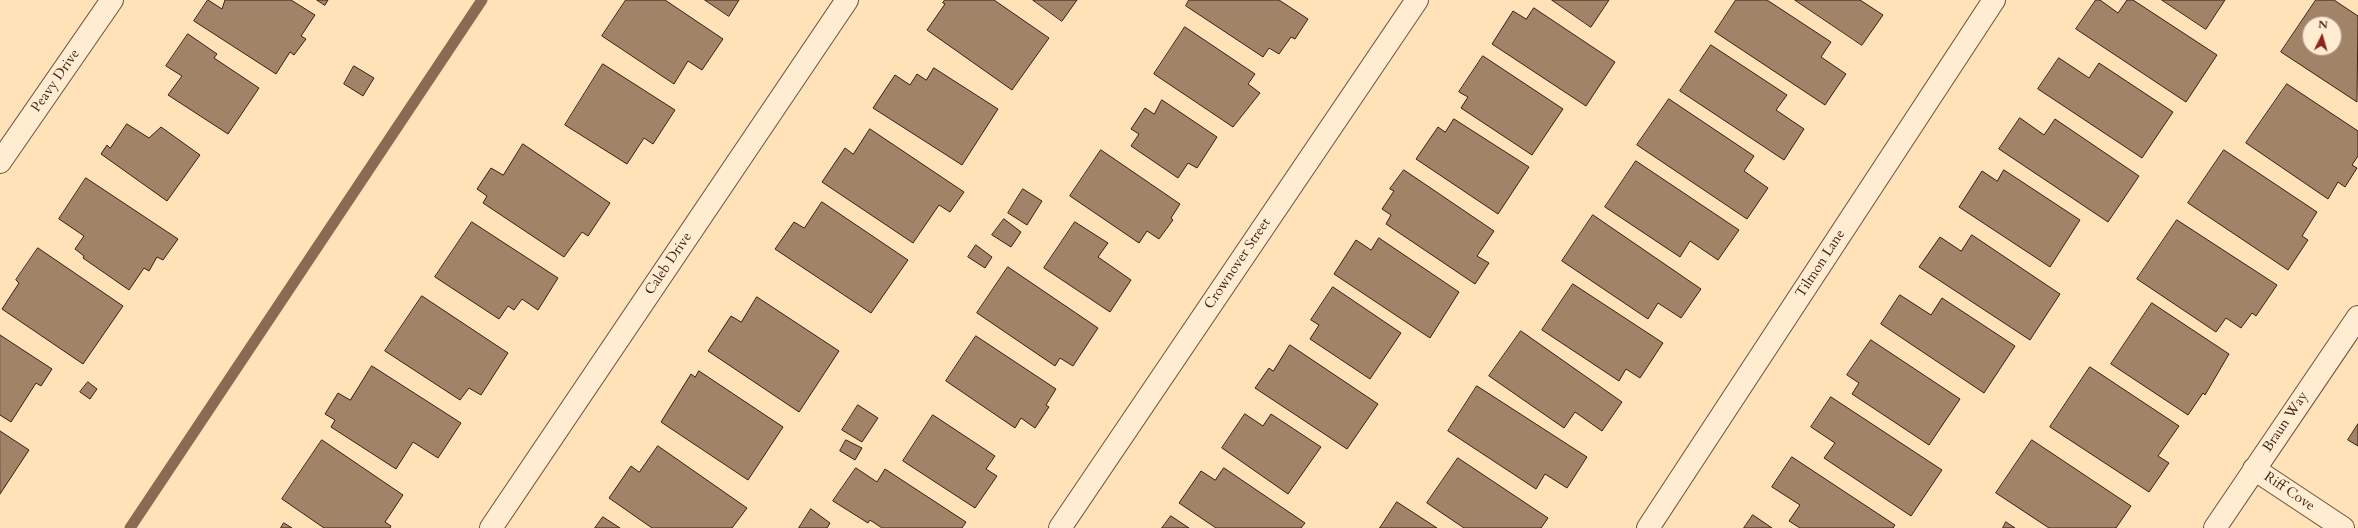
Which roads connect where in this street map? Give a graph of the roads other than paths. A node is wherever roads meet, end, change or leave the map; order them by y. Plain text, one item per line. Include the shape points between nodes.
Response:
1 (112, 0) edge
2 (846, 0) edge
3 (1417, 0) edge
4 (1994, 0) edge
5 (0, 162) edge
6 (2358, 316) edge
7 (2254, 469) junction
8 (491, 528) edge
9 (1060, 528) edge
10 (1648, 528) edge
11 (2215, 528) edge
12 (2343, 528) edge

1 - 5 street, Peavy Drive
2 - 8 street, Caleb Drive
3 - 9 street, Crownover Street
4 - 10 street, Tilmon Lane
6 - 7 street, Braun Way
7 - 11 street, Braun Way
7 - 12 street, Riff Cove

